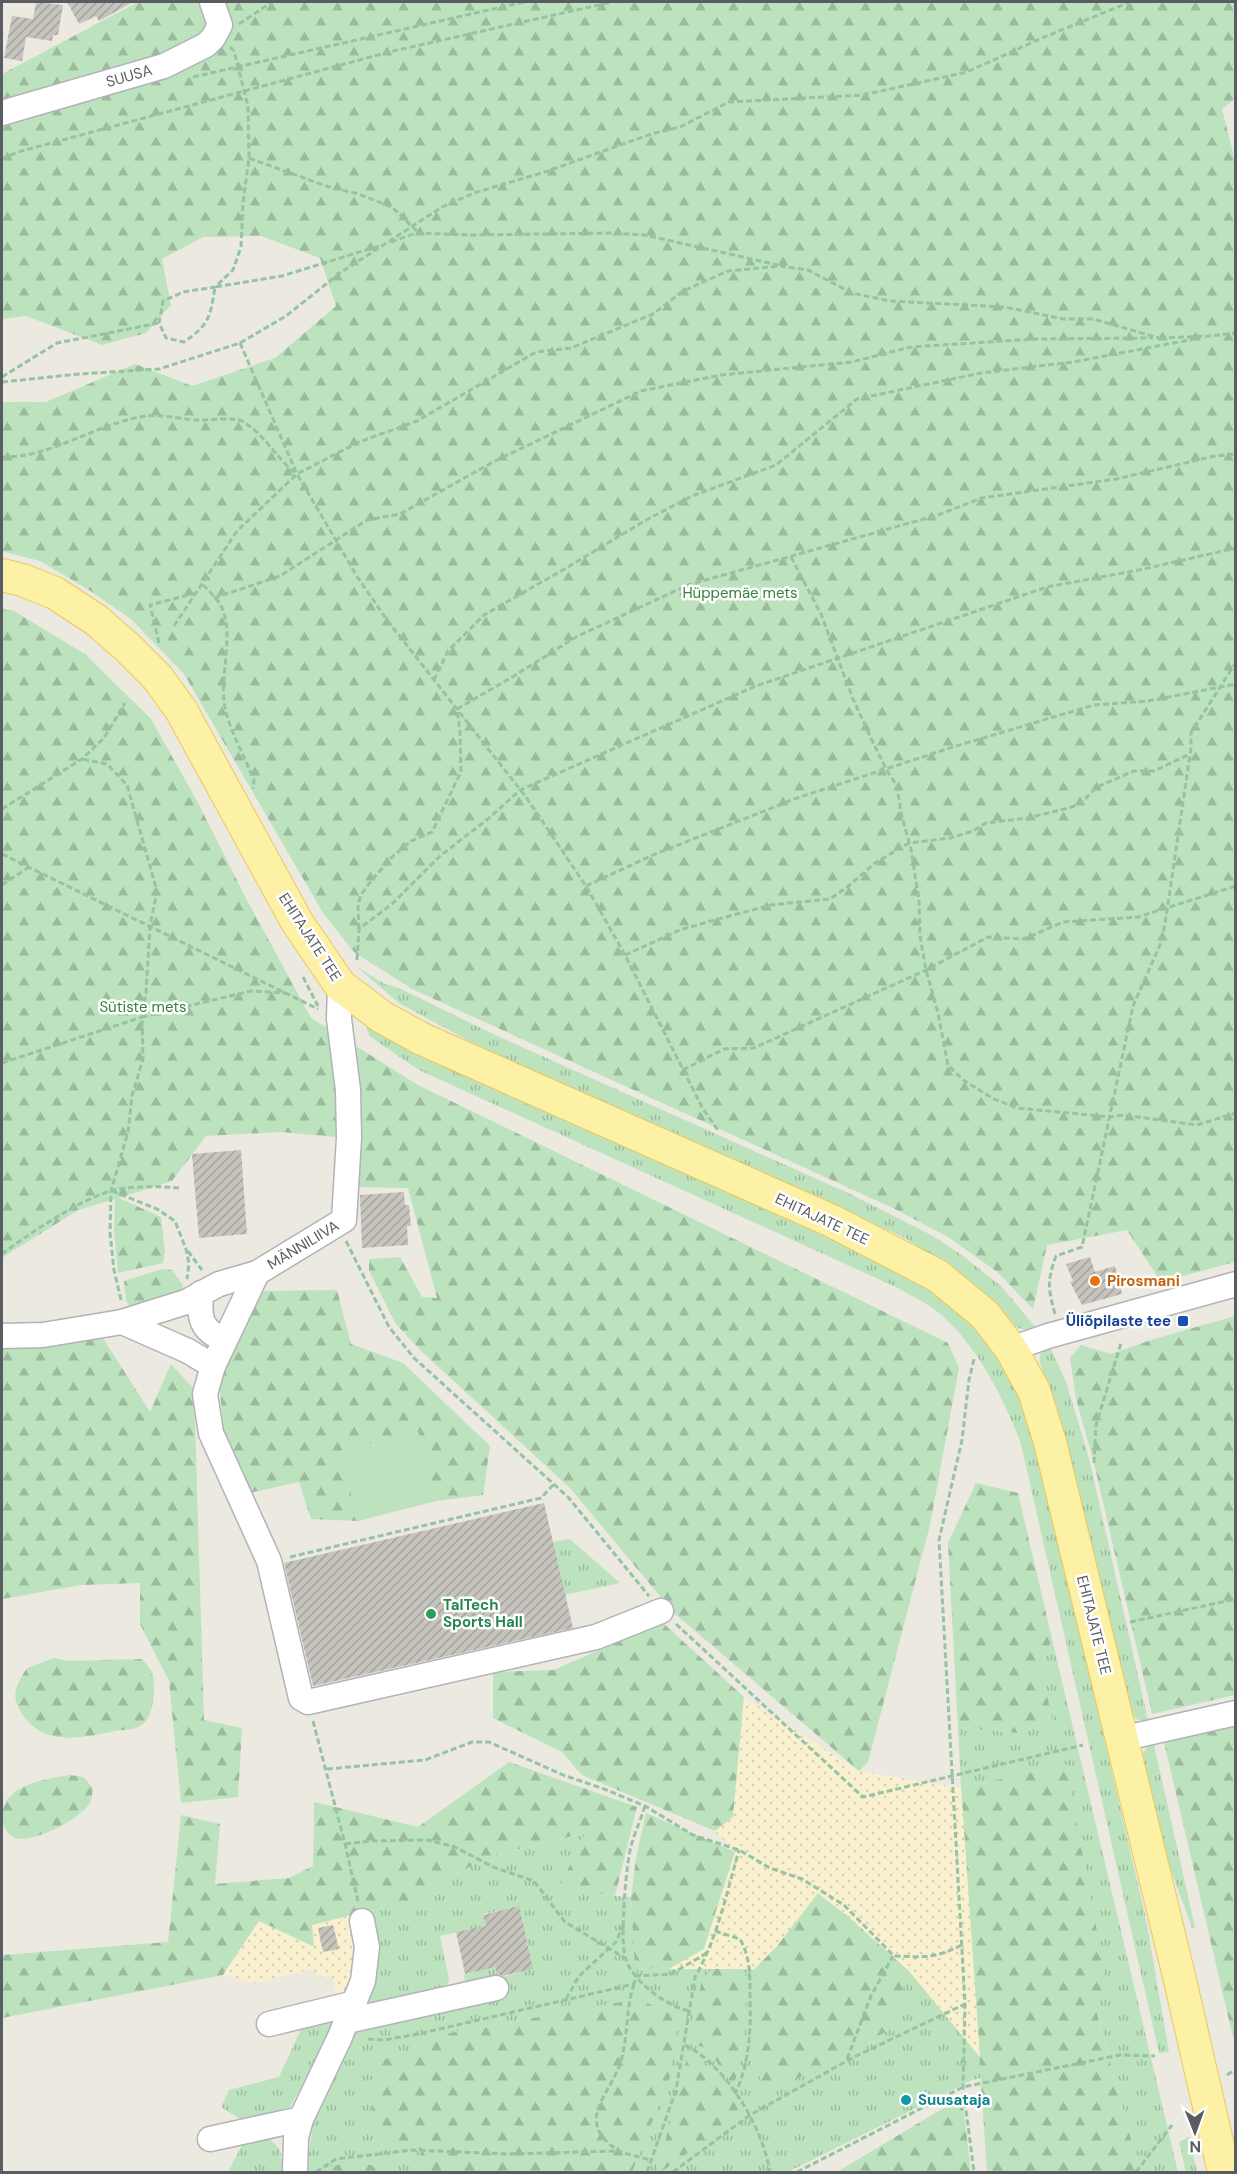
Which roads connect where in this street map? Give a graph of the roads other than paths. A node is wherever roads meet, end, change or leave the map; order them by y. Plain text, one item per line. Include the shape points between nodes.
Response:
1 (212, 2) edge
2 (2, 112) edge
3 (2, 575) edge
4 (349, 972) junction
5 (256, 1273) junction
6 (1236, 1284) edge
7 (205, 1291) junction
8 (127, 1321) junction
9 (2, 1336) edge
10 (225, 1340) junction
11 (1011, 1349) junction
12 (213, 1366) junction
13 (661, 1611) road end
14 (1236, 1713) edge
15 (1121, 1739) junction
16 (362, 1921) road end
17 (496, 1988) dead end
18 (347, 2021) junction
19 (269, 2024) dead end
20 (301, 2119) junction
21 (210, 2139) dead end
22 (295, 2172) edge
23 (1224, 2172) edge

1 - 2 street, SUUSA via 220,25 206,45 164,66
3 - 4 main road, EHITAJATE TEE via 55,593 96,620 157,677 181,710 297,922
4 - 5 street, MÄNNILIIVA via 339,1019 348,1090 344,1220
4 - 11 main road, EHITAJATE TEE via 382,1017 422,1039 832,1221 938,1276 985,1315
5 - 7 street
5 - 10 street, MÄNNILIIVA
6 - 11 street
7 - 8 street via 186,1302
7 - 10 street via 200,1312 204,1326
8 - 9 street via 43,1335
8 - 12 street
10 - 12 street, MÄNNILIIVA
11 - 15 main road, EHITAJATE TEE via 1034,1391 1050,1442
12 - 13 street, MÄNNILIIVA via 205,1394 211,1433 269,1562 301,1698 308,1702 596,1637
14 - 15 street
15 - 23 main road, EHITAJATE TEE
16 - 18 street via 367,1947 363,1981
17 - 18 street
18 - 19 street
18 - 20 street
20 - 21 street
20 - 22 street

